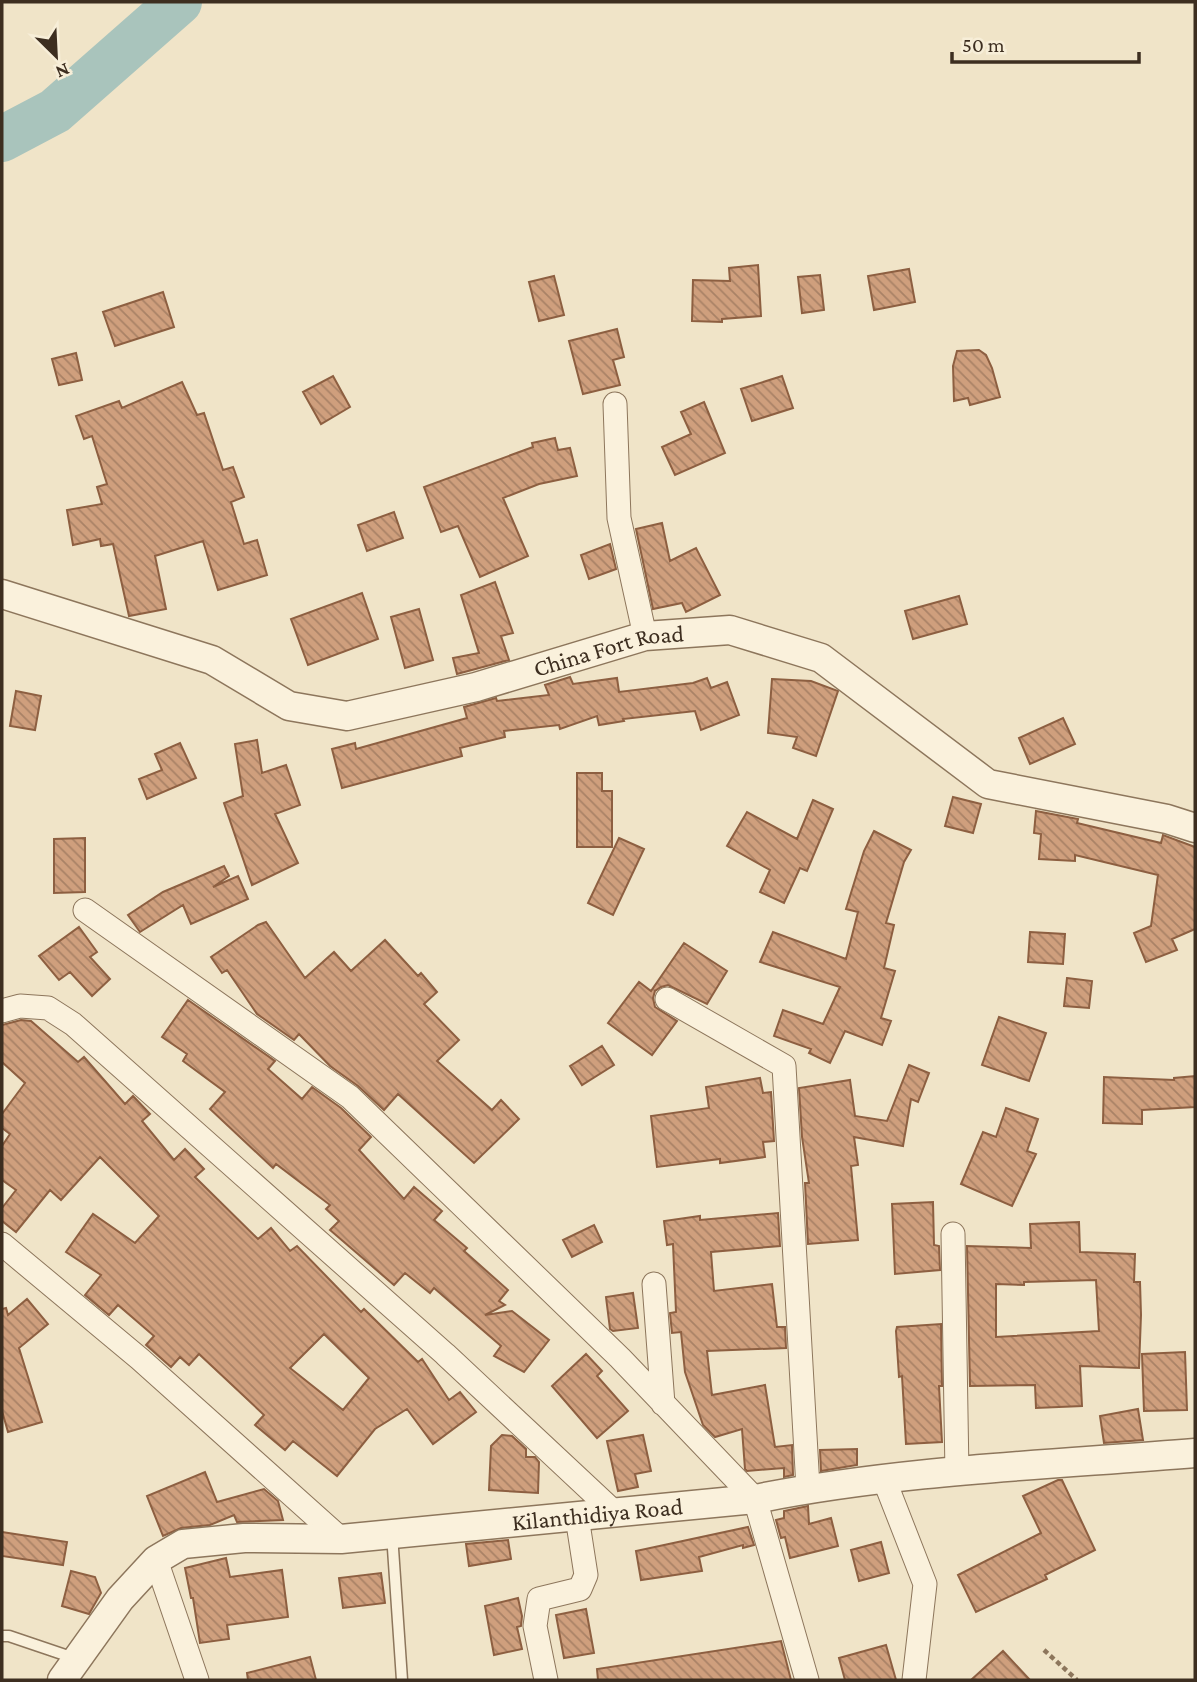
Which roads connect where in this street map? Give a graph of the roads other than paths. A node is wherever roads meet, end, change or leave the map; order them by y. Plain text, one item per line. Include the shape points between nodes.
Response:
1 (615, 404) dead end
2 (2, 594) edge
3 (645, 636) junction
4 (1195, 828) edge
5 (85, 909) dead end
6 (667, 999) dead end
7 (2, 1011) edge
8 (953, 1234) dead end
9 (2, 1244) edge
10 (654, 1283) dead end
11 (663, 1404) junction
12 (1195, 1453) edge
13 (957, 1473) junction
14 (884, 1479) junction
15 (808, 1488) junction
16 (755, 1499) junction
17 (615, 1513) junction
18 (577, 1517) junction
19 (392, 1534) junction
20 (341, 1539) junction
21 (156, 1560) junction
22 (2, 1636) edge
23 (69, 1670) edge
24 (197, 1680) edge
25 (402, 1680) edge
26 (546, 1680) edge
27 (807, 1680) edge
28 (914, 1680) edge

1 - 3 street via 619,518
2 - 3 street, China Fort Road via 212,660 289,706 347,716 477,687
3 - 4 street, China Fort Road via 730,630 821,658 988,784
5 - 11 street via 350,1097
6 - 15 street via 784,1066
7 - 17 street via 20,1006 48,1008 74,1024
8 - 13 street
9 - 20 street via 140,1359
10 - 11 street
11 - 16 street
12 - 13 street, Kilanthidiya Road
13 - 14 street, Kilanthidiya Road
14 - 15 street, Kilanthidiya Road
14 - 28 street via 925,1584
15 - 16 street, Kilanthidiya Road
16 - 17 street, Kilanthidiya Road
16 - 27 street
17 - 18 street, Kilanthidiya Road
18 - 19 street, Kilanthidiya Road
18 - 26 street via 586,1575 580,1589 539,1599 537,1607 535,1626
19 - 20 street, Kilanthidiya Road
19 - 25 lane
20 - 21 street, Kilanthidiya Road via 244,1538 183,1544
21 - 23 street, Kilanthidiya Road via 120,1599
21 - 24 street
22 - 23 lane

